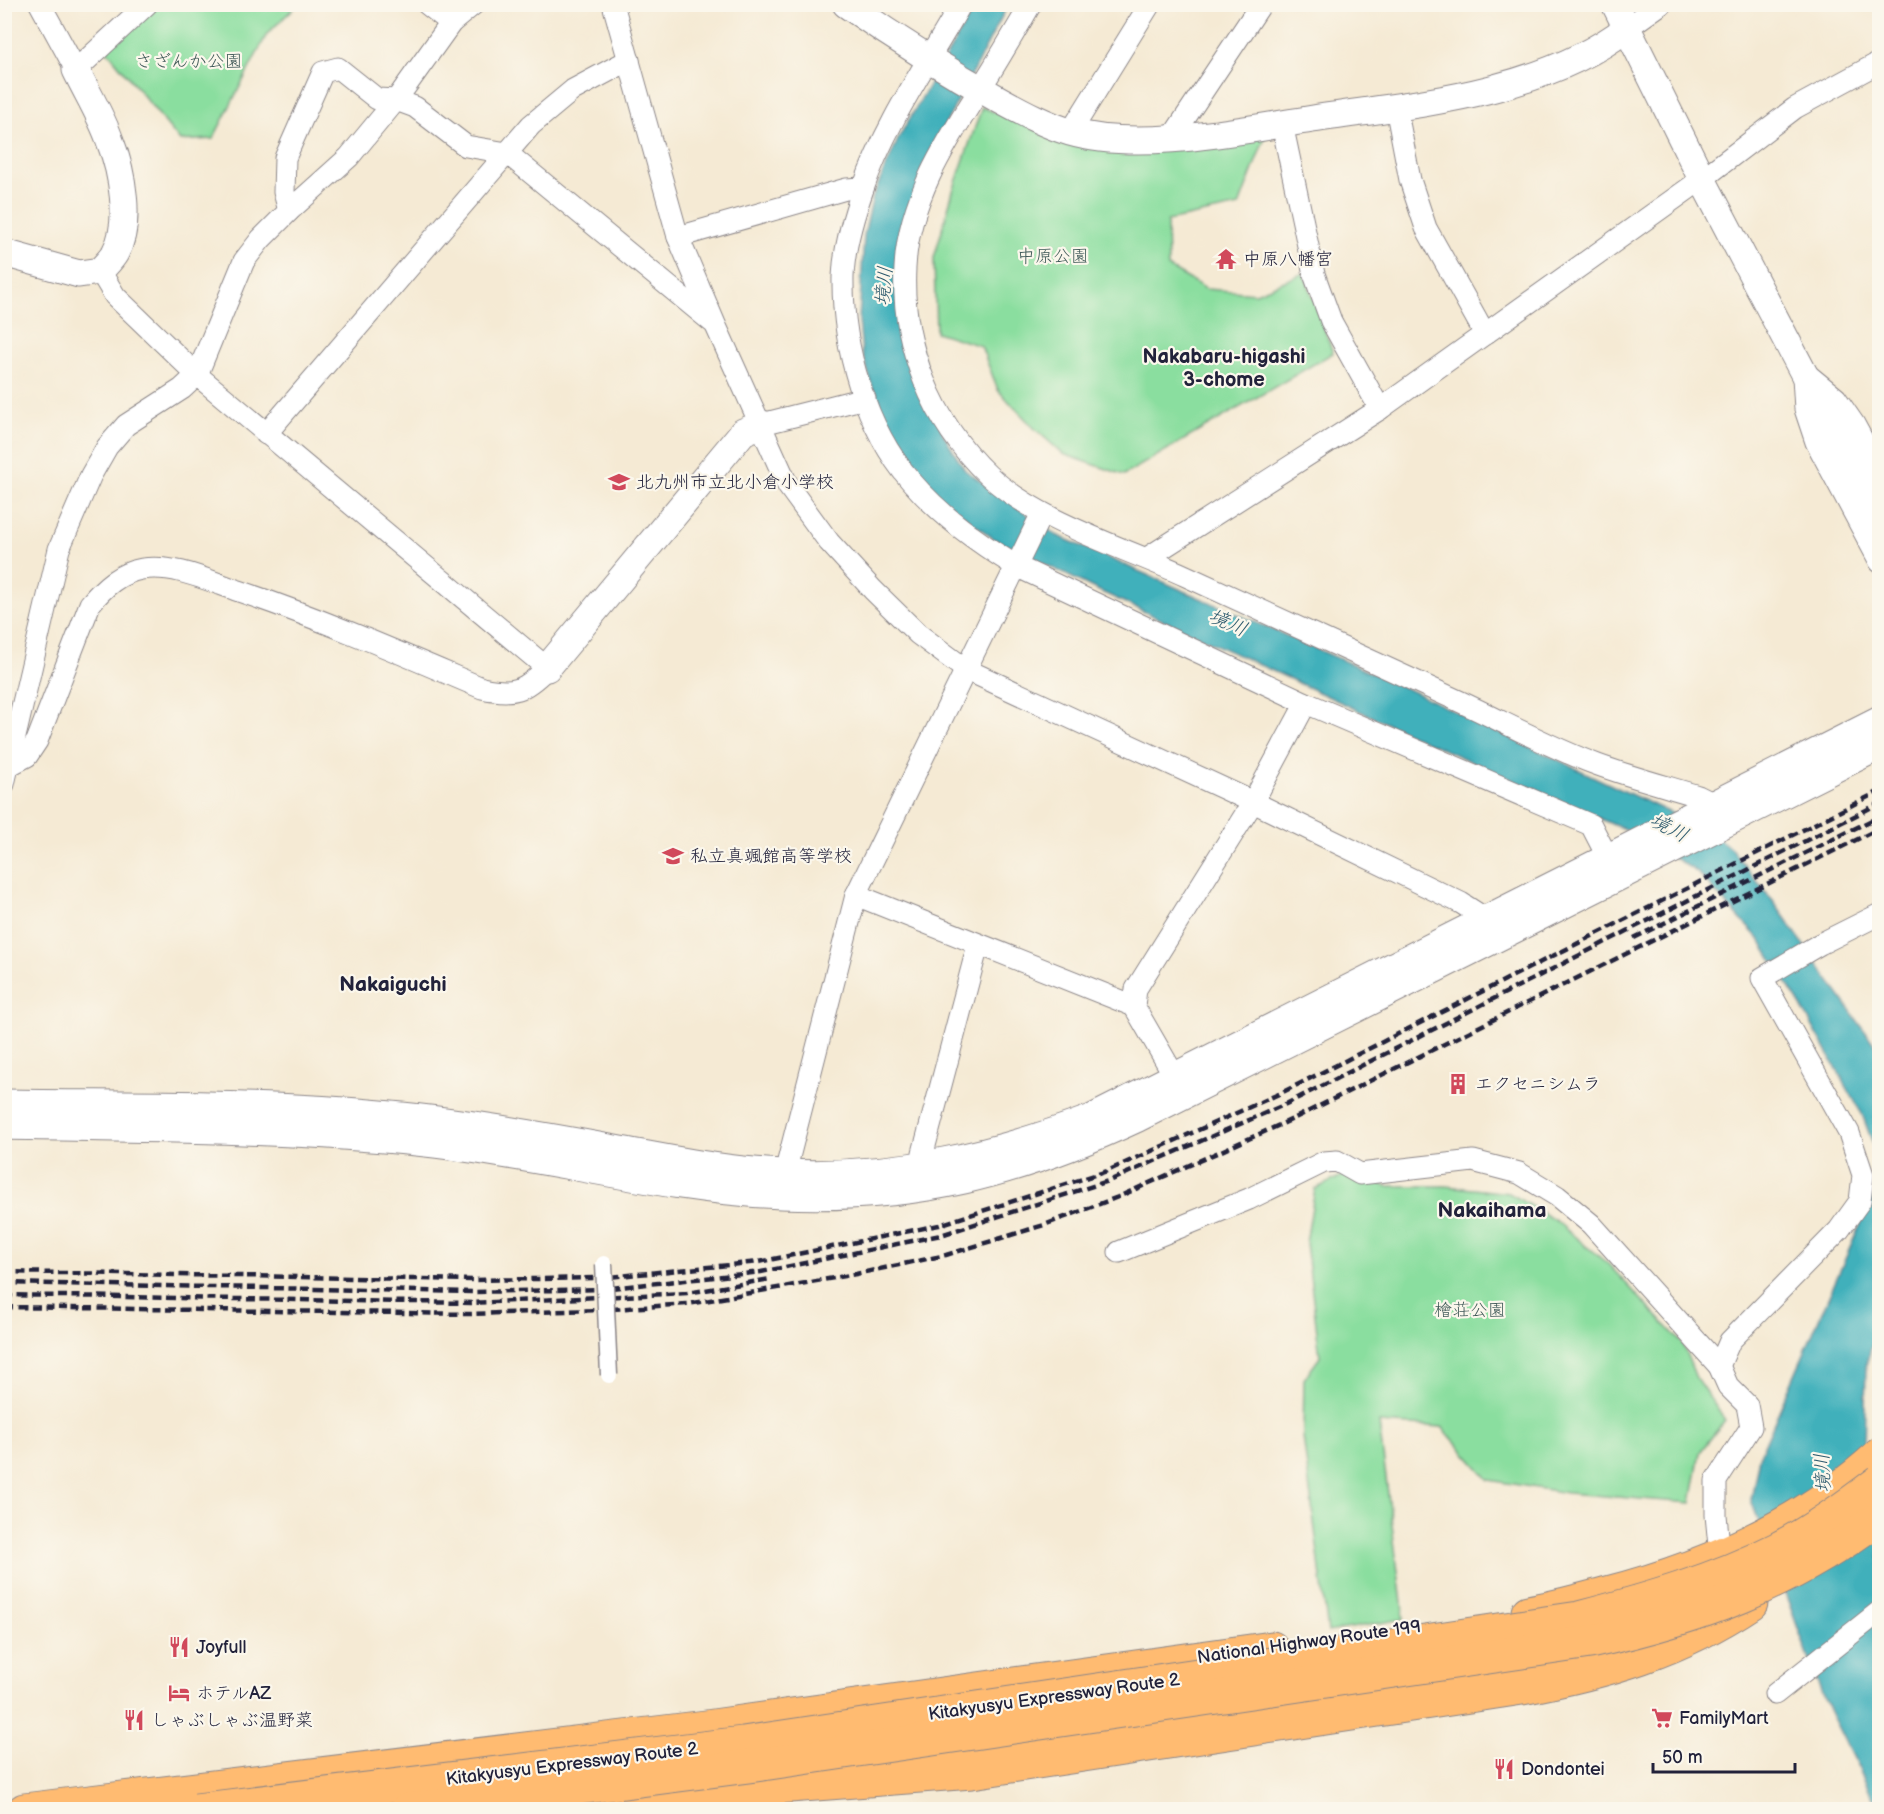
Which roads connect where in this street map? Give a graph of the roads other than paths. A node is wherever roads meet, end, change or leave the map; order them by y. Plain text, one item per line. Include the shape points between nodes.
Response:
1 (40, 4) edge
2 (147, 4) edge
3 (427, 4) edge
4 (474, 4) edge
5 (613, 4) edge
6 (846, 4) edge
7 (961, 4) edge
8 (1031, 4) edge
9 (1150, 4) edge
10 (1261, 4) edge
11 (1661, 4) edge
12 (1621, 16) edge
13 (451, 23) junction
14 (629, 60) junction
15 (933, 60) junction
16 (1880, 62) edge
17 (76, 70) junction
18 (977, 87) junction
19 (396, 100) junction
20 (1396, 107) junction
21 (1282, 124) junction
22 (1070, 133) junction
23 (1171, 139) junction
24 (507, 153) junction
25 (1702, 179) junction
26 (863, 188) junction
27 (289, 211) junction
28 (678, 237) junction
29 (4, 253) edge
30 (100, 271) junction
31 (715, 324) junction
32 (1485, 334) junction
33 (1803, 370) junction
34 (197, 375) junction
35 (865, 398) junction
36 (1380, 409) junction
37 (762, 424) junction
38 (266, 434) junction
39 (1879, 472) edge
40 (1041, 516) junction
41 (1880, 519) edge
42 (1147, 558) junction
43 (1880, 562) edge
44 (1017, 563) junction
45 (547, 668) junction
46 (965, 669) junction
47 (1306, 703) junction
48 (1880, 720) edge
49 (1880, 746) edge
50 (6, 775) edge
51 (1253, 802) junction
52 (1708, 814) junction
53 (1619, 852) junction
54 (856, 895) junction
55 (1880, 914) edge
56 (1486, 920) junction
57 (978, 945) junction
58 (1134, 1006) junction
59 (1180, 1085) junction
60 (4, 1103) edge
61 (4, 1126) edge
62 (923, 1165) junction
63 (785, 1173) junction
64 (1119, 1252) dead end
65 (604, 1264) dead end
66 (1719, 1366) junction
67 (609, 1375) dead end
68 (1879, 1464) edge
69 (1880, 1496) edge
70 (1880, 1516) edge
71 (1727, 1553) junction
72 (1792, 1574) junction
73 (1744, 1601) junction
74 (1880, 1611) edge
75 (1503, 1644) junction
76 (1775, 1694) dead end
77 (524, 1749) junction
78 (712, 1792) junction
79 (24, 1809) edge
80 (196, 1809) edge
81 (407, 1809) edge
82 (525, 1809) edge
83 (578, 1809) edge

1 - 17 street
2 - 17 street
3 - 13 street
4 - 13 street
5 - 14 street
6 - 15 street
7 - 15 street
8 - 18 street
9 - 22 street
10 - 23 street
11 - 12 street
12 - 20 street via 1602,48 1548,70 1492,88
12 - 25 street
13 - 19 street
14 - 24 street via 573,90 531,124
14 - 28 street
15 - 18 street
15 - 26 street via 880,147
16 - 25 street via 1795,108
17 - 30 street via 111,141 123,206 122,233 115,253
18 - 22 street
18 - 40 street via 930,173 914,218 905,267 906,313 915,360 960,445 988,475
19 - 24 street via 414,107 466,146
19 - 27 street via 349,157
19 - 27 street via 377,99 338,68 323,72 285,158 284,192
20 - 21 street
20 - 32 street via 1410,180 1426,228
21 - 23 street
21 - 36 street via 1314,274 1331,321
22 - 23 street via 1124,140
24 - 31 street
24 - 38 street
25 - 32 street
25 - 33 street
26 - 28 street via 846,189
26 - 35 street via 849,236 843,277 853,362
27 - 34 street via 244,261
28 - 31 street
29 - 30 street via 80,274
30 - 34 street via 115,296
31 - 37 street
32 - 36 street
33 - 39 street via 1836,398
33 - 41 street
33 - 43 street via 1805,409 1816,442
34 - 38 street
34 - 50 street via 126,425 91,475 59,549
35 - 37 street
35 - 44 street via 882,438 909,479 971,538
36 - 42 street
37 - 45 street via 743,432
37 - 46 street via 788,486 829,542 918,634
38 - 45 street
40 - 42 street
40 - 44 street
42 - 52 street via 1596,764 1698,796
44 - 46 street
44 - 47 street
45 - 50 street via 519,691 482,688 314,616 184,572 142,569 122,575 90,604 37,741
46 - 51 street
46 - 54 street
47 - 51 street
47 - 53 street via 1591,825
48 - 52 street
49 - 52 street
51 - 56 street via 1461,903
51 - 58 street via 1136,989
52 - 53 street
52 - 59 street via 1655,857
53 - 56 street
54 - 57 street
54 - 63 street
55 - 66 street via 1762,978 1849,1134 1863,1174 1860,1201 1839,1230 1730,1341
56 - 59 street
57 - 58 street
57 - 62 street
58 - 59 street
59 - 61 street via 1086,1142 1037,1161 968,1180 847,1195 780,1195 689,1185 484,1150 357,1137 293,1132
59 - 62 street via 1028,1142
60 - 63 street via 293,1108 390,1114 492,1126 686,1162
62 - 63 street via 857,1173
64 - 66 street via 1249,1199 1324,1162 1337,1161 1366,1174 1473,1161 1519,1173 1557,1196 1591,1224
65 - 67 street, bridge
66 - 71 street via 1728,1386 1747,1405 1751,1427 1716,1481
68 - 71 highway, National Highway Route 199 via 1781,1527
68 - 75 highway, Kitakyusyu Expressway Route 2, bridge via 1834,1515 1778,1549 1715,1577
69 - 73 highway, bridge via 1849,1525
70 - 72 highway, Kitakyusyu Expressway Route 2, bridge
71 - 73 street
71 - 77 highway, National Highway Route 199 via 1650,1582 1545,1609
72 - 75 highway, Kitakyusyu Expressway Route 2, bridge via 1662,1626 1590,1642
72 - 78 highway, bridge via 1699,1632 1592,1675 972,1772
73 - 78 highway via 1653,1642 1550,1665
74 - 76 street
75 - 80 highway, Kitakyusyu Expressway Route 2, bridge via 743,1743
75 - 81 highway, Kitakyusyu Expressway Route 2, bridge via 737,1768
77 - 79 highway, National Highway Route 199
77 - 82 street
78 - 83 highway

